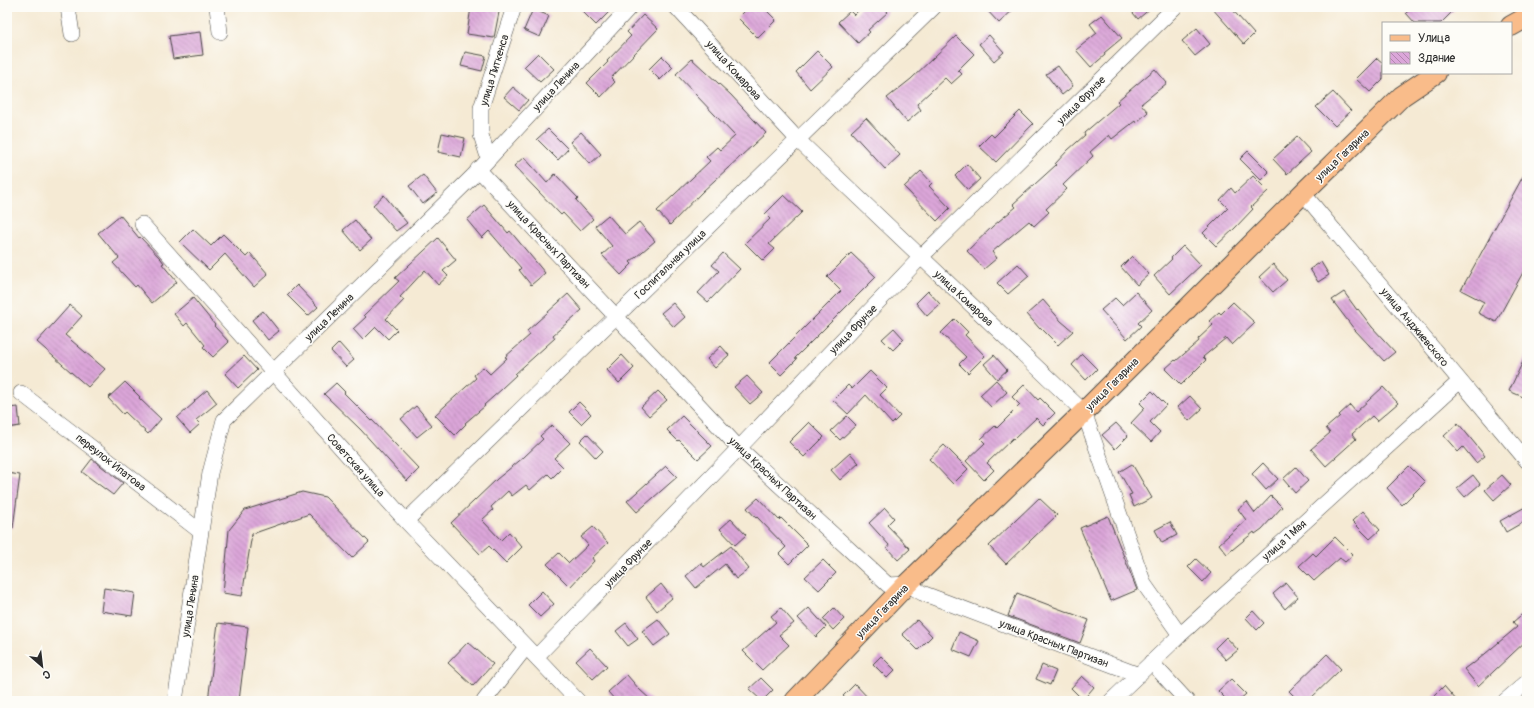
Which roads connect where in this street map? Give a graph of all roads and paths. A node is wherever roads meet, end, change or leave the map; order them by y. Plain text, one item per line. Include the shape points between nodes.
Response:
1 (68, 7) edge
2 (217, 7) edge
3 (514, 7) edge
4 (630, 7) edge
5 (676, 7) edge
6 (934, 7) edge
7 (1175, 7) edge
8 (1527, 17) edge
9 (1512, 25) edge
10 (220, 32) dead end
11 (72, 34) dead end
12 (1435, 74) edge
13 (798, 140) junction
14 (488, 157) junction
15 (478, 169) junction
16 (1303, 193) junction
17 (142, 224) dead end
18 (921, 257) junction
19 (617, 316) junction
20 (273, 371) junction
21 (1460, 381) junction
22 (21, 393) dead end
23 (1084, 412) junction
24 (739, 448) junction
25 (1527, 462) edge
26 (406, 521) junction
27 (201, 532) junction
28 (907, 584) junction
29 (1180, 635) junction
30 (531, 652) junction
31 (1151, 662) junction
32 (1139, 675) junction
33 (1527, 682) edge
34 (175, 701) edge
35 (484, 701) edge
36 (578, 701) edge
37 (795, 701) edge
38 (1111, 701) edge
39 (1187, 701) edge
40 (1505, 701) edge

1 - 11 street
2 - 10 street
3 - 14 street, улица Литкенса via 481,108 481,135
4 - 14 street, улица Ленина
5 - 13 street, улица Комарова
6 - 13 street, Госпитальная улица
7 - 18 street, улица Фрунзе
8 - 9 main road
12 - 16 main road, улица Гагарина via 1402,96
13 - 18 street, улица Комарова
13 - 19 street, Госпитальная улица
14 - 15 street, улица Ленина
15 - 19 street, улица Красных Партизан
15 - 20 street, улица Ленина
16 - 21 street, улица Анджиевского
16 - 23 main road, улица Гагарина
17 - 20 street, Советская улица
18 - 23 street, улица Комарова
18 - 24 street, улица Фрунзе
19 - 24 street, улица Красных Партизан
19 - 26 street, Госпитальная улица
20 - 26 street, Советская улица
20 - 27 street, улица Ленина via 224,420 210,473
21 - 25 street, улица Анджиевского
21 - 29 street, улица 1 Мая
22 - 27 street, переулок Ипатова
23 - 28 main road, улица Гагарина
23 - 29 street, улица Комарова via 1144,584
24 - 28 street, улица Красных Партизан via 888,586
24 - 30 street, улица Фрунзе
26 - 30 street, Советская улица
27 - 34 street, улица Ленина
28 - 32 street, улица Красных Партизан via 922,593
28 - 37 main road, улица Гагарина
29 - 31 street, улица 1 Мая
30 - 35 street, улица Фрунзе
30 - 36 street, Советская улица
31 - 32 street, улица 1 Мая
31 - 39 street
32 - 38 street, улица 1 Мая
33 - 40 street

